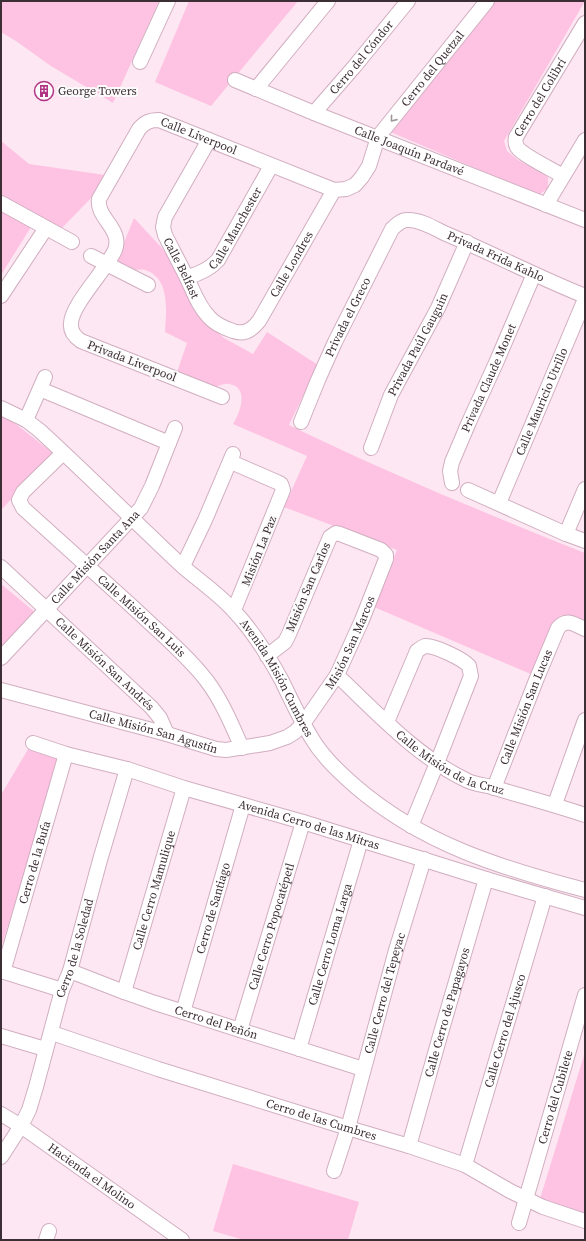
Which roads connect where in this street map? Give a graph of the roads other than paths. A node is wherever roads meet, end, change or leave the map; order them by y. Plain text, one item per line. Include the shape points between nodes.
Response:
1 (168, 1) edge
2 (328, 1) edge
3 (408, 1) edge
4 (487, 1) edge
5 (585, 23) edge
6 (140, 62) dead end
7 (235, 80) dead end
8 (256, 89) junction
9 (314, 113) junction
10 (378, 137) junction
11 (209, 140) junction
12 (585, 140) edge
13 (271, 166) junction
14 (563, 176) junction
15 (334, 190) junction
16 (1, 203) edge
17 (546, 205) junction
18 (406, 220) joint
19 (585, 220) edge
20 (46, 228) junction
21 (72, 242) dead end
22 (467, 242) junction
23 (91, 256) dead end
24 (107, 264) junction
25 (534, 274) junction
26 (187, 277) junction
27 (148, 285) dead end
28 (1, 296) edge
29 (585, 296) edge
30 (585, 299) edge
31 (243, 332) joint
32 (222, 396) dead end
33 (1, 408) edge
34 (26, 420) junction
35 (301, 422) dead end
36 (175, 428) dead end
37 (169, 443) junction
38 (371, 448) dead end
39 (63, 452) junction
40 (452, 483) dead end
41 (585, 489) edge
42 (468, 490) dead end
43 (499, 503) junction
44 (132, 519) junction
45 (566, 534) junction
46 (585, 541) edge
47 (386, 555) joint
48 (87, 566) junction
49 (183, 566) junction
50 (1, 567) edge
51 (47, 610) junction
52 (234, 610) junction
53 (585, 629) edge
54 (267, 656) junction
55 (1, 658) edge
56 (337, 674) junction
57 (1, 690) edge
58 (585, 720) edge
59 (386, 722) junction
60 (303, 724) junction
61 (167, 734) junction
62 (32, 743) dead end
63 (242, 748) junction
64 (66, 754) junction
65 (437, 763) junction
66 (127, 769) junction
67 (184, 788) junction
68 (494, 788) junction
69 (554, 804) junction
70 (243, 805) junction
71 (585, 815) edge
72 (303, 822) junction
73 (410, 826) junction
74 (360, 840) junction
75 (424, 860) junction
76 (486, 879) junction
77 (585, 890) edge
78 (545, 896) junction
79 (585, 908) edge
80 (70, 970) junction
81 (2, 971) edge
82 (62, 990) junction
83 (124, 992) junction
84 (585, 995) edge
85 (183, 1012) junction
86 (240, 1030) junction
87 (52, 1033) junction
88 (1, 1036) edge
89 (45, 1049) junction
90 (299, 1049) junction
91 (363, 1069) junction
92 (1, 1114) edge
93 (21, 1126) junction
94 (348, 1128) junction
95 (409, 1146) junction
96 (1, 1157) edge
97 (465, 1165) junction
98 (334, 1171) dead end
99 (526, 1199) junction
100 (585, 1221) edge
101 (519, 1223) dead end
102 (182, 1240) edge

1 - 6 street
2 - 8 street
3 - 9 street, Cerro del Cóndor
4 -> 10 street, Cerro del Quetzal
5 - 14 street, Cerro del Colibrí via 515,142 522,152
7 - 8 street, Calle Joaquín Pardavé
8 - 9 street, Calle Joaquín Pardavé
9 - 10 street, Calle Joaquín Pardavé
10 - 15 street, Cerro del Quetzal via 362,177 355,185
10 - 17 street, Calle Joaquín Pardavé
11 - 13 street, Calle Liverpool
11 - 24 street, Calle Liverpool via 159,120 147,122 139,129 100,199 99,208 116,237 115,249
11 - 26 street, Calle Belfast via 165,217 163,227
12 - 14 street
13 - 15 street, Calle Liverpool
13 - 26 street, Calle Manchester via 218,260 206,270
14 - 17 street
15 - 31 street, Calle Londres via 259,321 255,327
16 - 20 street
17 - 19 street, Calle Joaquín Pardavé
18 - 22 street, Privada Frida Kahlo via 416,221
18 - 35 street, Privada el Greco via 396,224 392,230 335,342
20 - 21 street
20 - 28 street
22 - 25 street, Privada Frida Kahlo
22 - 38 street, Privada Paúl Gauguin via 438,308 391,395
23 - 24 street
24 - 27 street
24 - 32 street, Privada Liverpool via 72,316 72,330 75,336 81,341
25 - 29 street, Privada Frida Kahlo
25 - 40 street, Privada Claude Monet via 452,462
26 - 31 street, Calle Belfast via 208,317 229,330
30 - 43 street, Calle Mauricio Utrillo
33 - 34 street, Avenida Misión Cumbres
34 - 37 street via 43,383
34 - 39 street, Avenida Misión Cumbres
36 - 37 street, Calle Misión Santa Ana
37 - 44 street, Calle Misión Santa Ana via 147,498
39 - 44 street, Avenida Misión Cumbres
39 - 48 street, Calle Misión San Luis via 23,492 19,500 23,508
41 - 45 street
42 - 43 street
43 - 45 street
44 - 48 street, Calle Misión Santa Ana
44 - 49 street, Avenida Misión Cumbres
45 - 46 street
47 - 54 street, Misión San Carlos via 381,550 347,537 336,533 332,535 285,642
47 - 56 street, Misión San Marcos via 362,620
48 - 51 street, Calle Misión Santa Ana
48 - 63 street, Calle Misión San Luis via 159,632 207,681
49 - 52 street, Avenida Misión Cumbres
49 - 52 street, Misión La Paz via 232,458 281,484 283,490
50 - 51 street, Calle Misión San Andrés
51 - 55 street, Calle Misión Santa Ana
51 - 61 street, Calle Misión San Andrés via 152,708
52 - 54 street, Avenida Misión Cumbres
53 - 68 street, Calle Misión San Lucas via 568,622 558,628
54 - 60 street, Avenida Misión Cumbres
56 - 59 street, Calle Misión de la Cruz
56 - 60 street, Misión San Marcos
57 - 61 street, Calle Misión San Agustín
58 - 69 street
59 - 65 street, Calle Misión de la Cruz
59 - 65 street via 417,651 424,646 432,647 461,659 469,666 471,676
60 - 63 street, Calle Misión San Agustín via 287,737
60 - 73 street, Avenida Misión Cumbres via 323,755 341,774 366,796
61 - 63 street, Calle Misión San Agustín via 216,749
62 - 64 street, Avenida Cerro de las Mitras
64 - 66 street, Avenida Cerro de las Mitras
64 - 81 street, Cerro de la Bufa
65 - 68 street, Calle Misión de la Cruz via 470,782
65 - 73 street
66 - 67 street, Avenida Cerro de las Mitras
66 - 80 street, Cerro de la Soledad
67 - 70 street, Avenida Cerro de las Mitras
67 - 83 street, Calle Cerro Mamulique
68 - 69 street, Calle Misión de la Cruz
69 - 71 street, Calle Misión de la Cruz
70 - 72 street, Avenida Cerro de las Mitras
70 - 85 street, Cerro de Santiago
72 - 74 street, Avenida Cerro de las Mitras
72 - 86 street, Calle Cerro Popocatépetl
73 - 77 street, Avenida Misión Cumbres via 496,864
74 - 75 street, Avenida Cerro de las Mitras
74 - 90 street, Calle Cerro Loma Larga
75 - 76 street, Avenida Cerro de las Mitras
75 - 91 street, Calle Cerro del Tepeyac
76 - 78 street, Avenida Cerro de las Mitras
76 - 95 street, Calle Cerro de Papagayos
78 - 79 street, Avenida Cerro de las Mitras
78 - 97 street, Calle Cerro del Ajusco
80 - 82 street, Cerro de la Soledad
80 - 83 street, Cerro del Peñón
81 - 82 street
82 - 87 street, Cerro de la Soledad
83 - 85 street, Cerro del Peñón
84 - 99 street, Cerro del Cubilete
85 - 86 street, Cerro del Peñón
86 - 90 street, Cerro del Peñón
87 - 89 street, Cerro de la Soledad
87 - 94 street, Cerro de las Cumbres
88 - 89 street
89 - 93 street, Cerro de la Soledad via 36,1087
90 - 91 street, Cerro del Peñón
91 - 94 street, Calle Cerro del Tepeyac
92 - 93 street, Hacienda el Molino
93 - 96 street, Cerro de la Soledad
93 - 102 street, Hacienda el Molino
94 - 95 street, Cerro de las Cumbres
94 - 98 street, Calle Cerro del Tepeyac
95 - 97 street, Cerro de las Cumbres
97 - 99 street, Cerro de las Cumbres
99 - 100 street, Cerro de las Cumbres
99 - 101 street, Cerro del Cubilete

